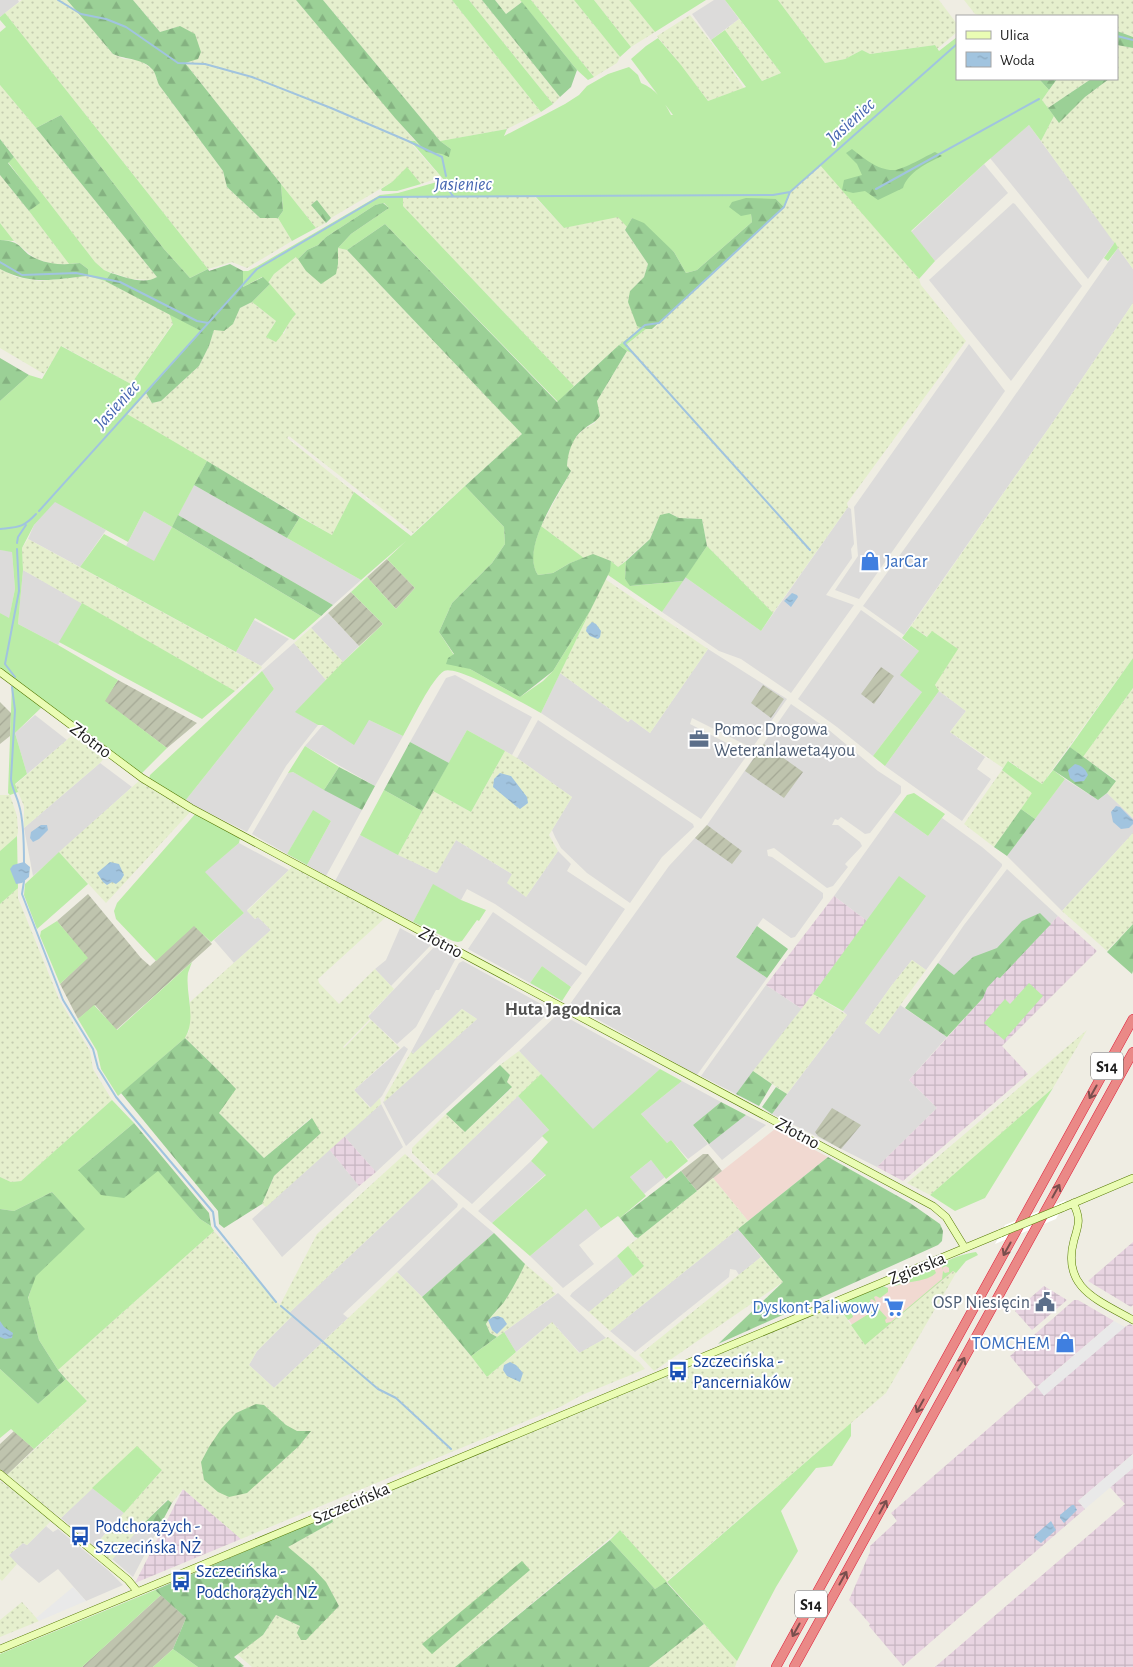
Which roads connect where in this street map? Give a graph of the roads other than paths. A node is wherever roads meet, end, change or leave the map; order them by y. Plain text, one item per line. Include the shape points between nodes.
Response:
1 (0, 672) edge
2 (1133, 1019) edge
3 (1133, 1052) edge
4 (1133, 1178) edge
5 (1073, 1203) junction
6 (965, 1248) junction
7 (1133, 1320) edge
8 (701, 1357) joint
9 (0, 1474) edge
10 (137, 1591) junction
11 (0, 1649) edge
12 (776, 1667) edge
13 (794, 1667) edge

1 - 6 street, Złotno via 142,778 191,808 898,1186 944,1214
2 -> 12 highway, S14
13 -> 3 highway, S14
4 - 5 street, Zgierska
5 - 6 street, Zgierska, bridge
5 - 7 street via 1079,1218 1071,1255 1075,1278 1088,1292
6 - 8 street, Zgierska
8 - 10 street, Szczecińska
9 - 10 street via 128,1580
10 - 11 street, Szczecińska

